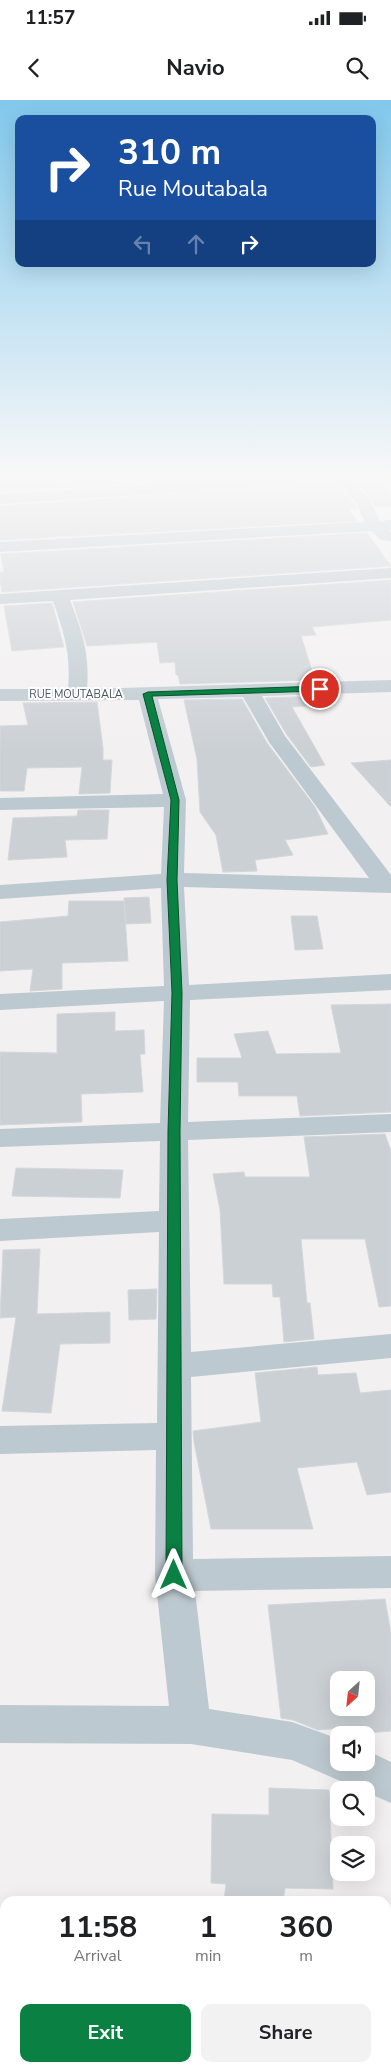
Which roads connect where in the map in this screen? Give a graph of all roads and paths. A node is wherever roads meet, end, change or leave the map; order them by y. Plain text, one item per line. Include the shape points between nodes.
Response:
1 (391, 573) edge
2 (60, 596) junction
3 (0, 599) edge
4 (391, 686) edge
5 (250, 692) junction
6 (78, 694) junction
7 (148, 694) junction
8 (0, 695) edge
9 (175, 800) junction
10 (0, 804) edge
11 (172, 880) junction
12 (389, 886) edge
13 (0, 892) edge
14 (391, 982) edge
15 (177, 993) junction
16 (0, 1002) edge
17 (391, 1123) edge
18 (174, 1131) junction
19 (0, 1138) edge
20 (174, 1221) junction
21 (0, 1230) edge
22 (391, 1346) edge
23 (174, 1366) junction
24 (175, 1436) junction
25 (0, 1440) edge
26 (391, 1572) edge
27 (174, 1575) junction
28 (0, 1724) edge
29 (191, 1725) junction
30 (330, 1756) edge
31 (366, 1771) edge
32 (391, 1783) edge

1 - 2 street
2 - 3 street
2 - 6 street via 76,640
4 - 5 street, RUE MOUTABALA
5 - 7 street, RUE MOUTABALA
5 - 12 street via 276,738
6 - 7 street, RUE MOUTABALA
6 - 8 street, RUE MOUTABALA
7 - 9 street
9 - 10 street
9 - 11 street
11 - 12 street
11 - 13 street
11 - 15 street
14 - 15 street
15 - 16 street
15 - 18 street
17 - 18 street
18 - 19 street
18 - 20 street
20 - 21 street
20 - 23 street
22 - 23 street
23 - 24 street
24 - 25 street
24 - 27 street
26 - 27 street
27 - 29 street
28 - 29 street
29 - 30 street via 292,1741
31 - 32 street

